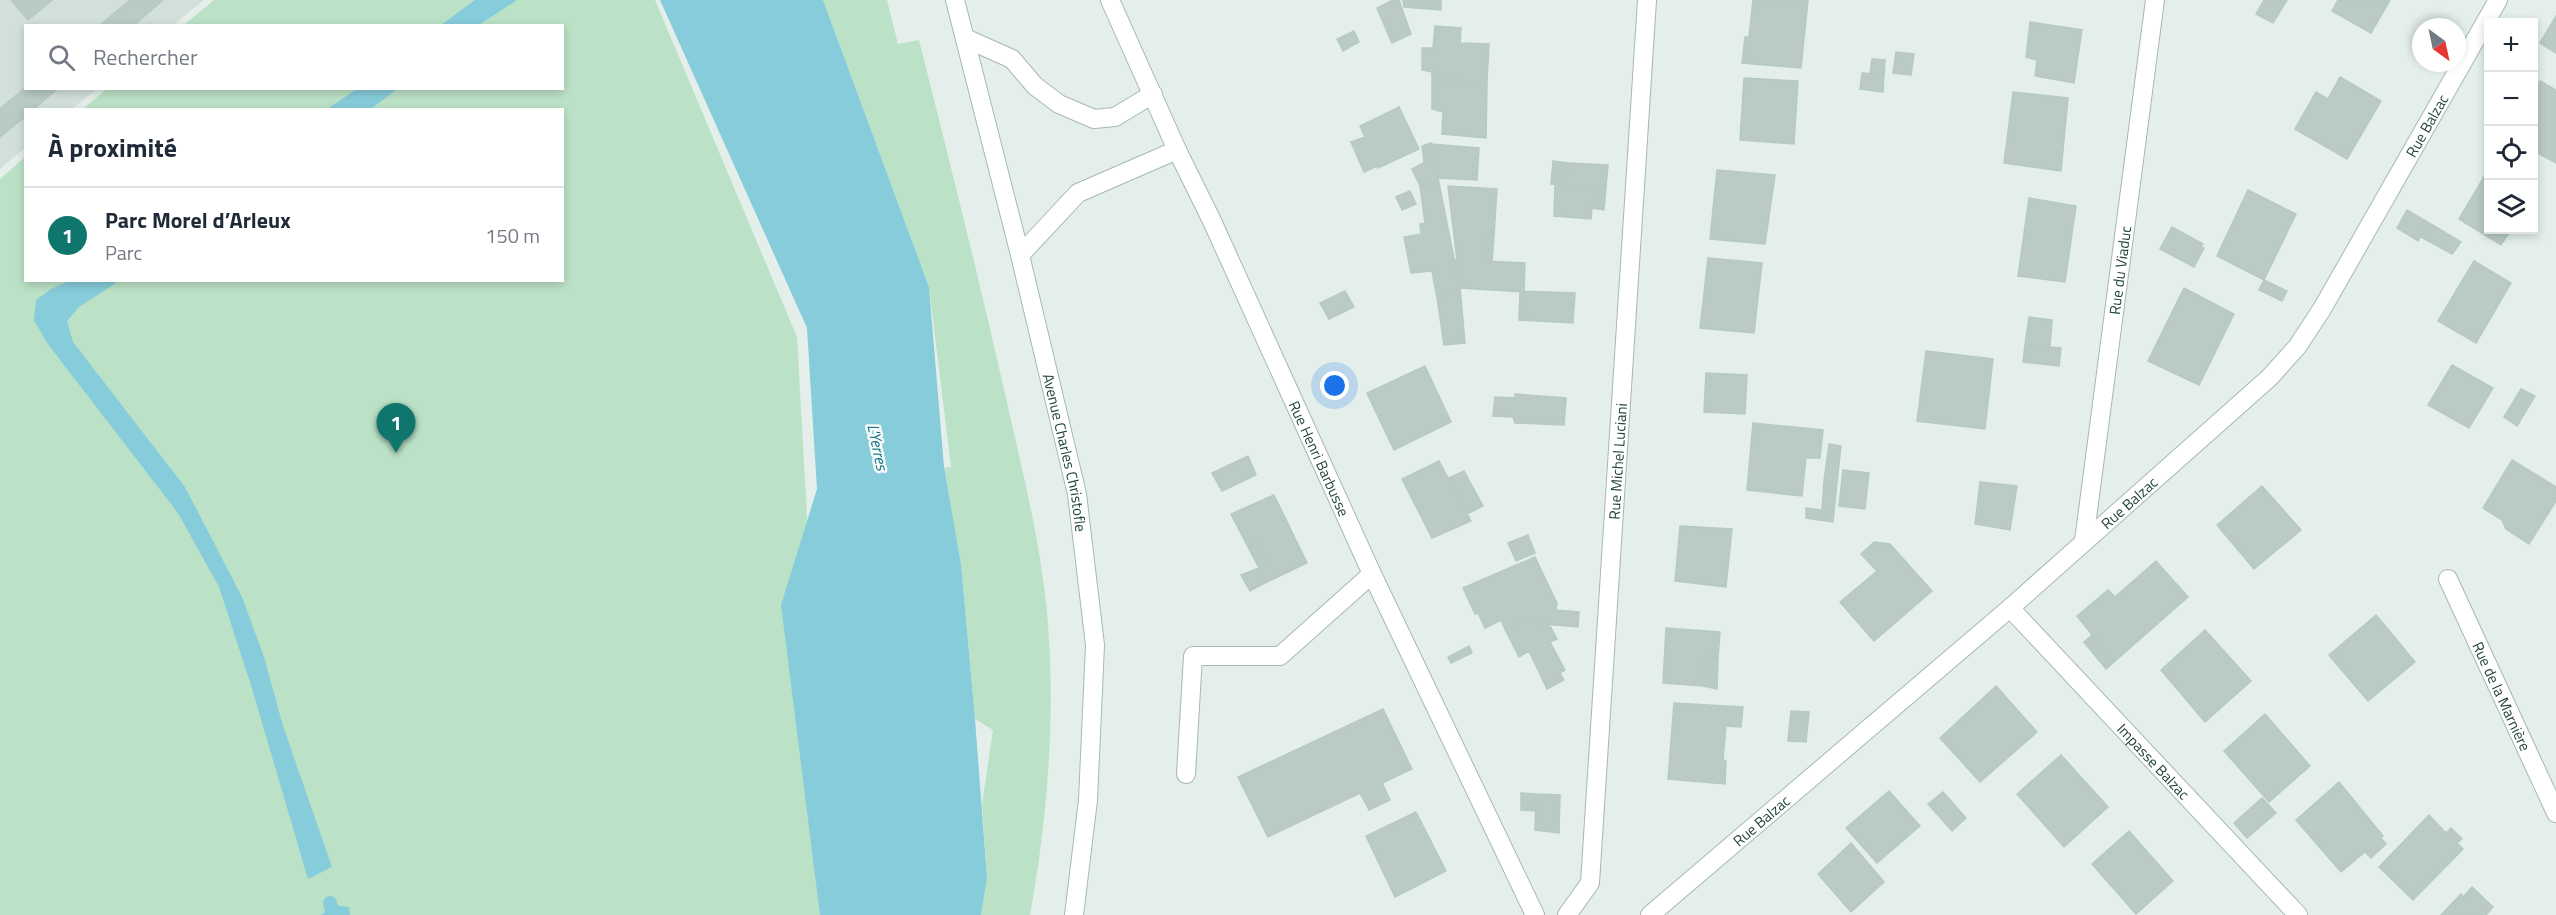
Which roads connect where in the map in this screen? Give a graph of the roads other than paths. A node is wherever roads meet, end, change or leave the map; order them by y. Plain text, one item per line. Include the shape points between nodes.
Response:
1 (955, 0) edge
2 (1110, 0) edge
3 (1647, 0) edge
4 (2155, 0) edge
5 (2498, 0) edge
6 (964, 38) junction
7 (1153, 94) junction
8 (1177, 150) junction
9 (1020, 255) junction
10 (2084, 541) junction
11 (1372, 574) junction
12 (2448, 579) dead end
13 (2010, 608) junction
14 (1186, 774) dead end
15 (2556, 813) edge
16 (1074, 915) edge
17 (1535, 915) edge
18 (1567, 915) edge
19 (1650, 915) edge
20 (2298, 915) edge

1 - 6 street, Avenue Charles Christofle
2 - 7 street, Rue Henri Barbusse
3 - 18 street, Rue Michel Luciani via 1590,883
4 - 10 street, Rue du Viaduc
5 - 10 street, Rue Balzac via 2297,347 2269,378
6 - 7 street via 1011,59 1035,86 1059,104 1094,119 1115,117
6 - 9 street, Avenue Charles Christofle
7 - 8 street, Rue Henri Barbusse
8 - 9 street via 1078,194
8 - 11 street, Rue Henri Barbusse
9 - 16 street, Avenue Charles Christofle via 1077,494 1095,645 1088,800
10 - 13 street, Rue Balzac
11 - 14 street via 1280,656 1193,656
11 - 17 street, Rue Henri Barbusse
12 - 15 street, Rue de la Marnière
13 - 19 street, Rue Balzac
13 - 20 street, Impasse Balzac

